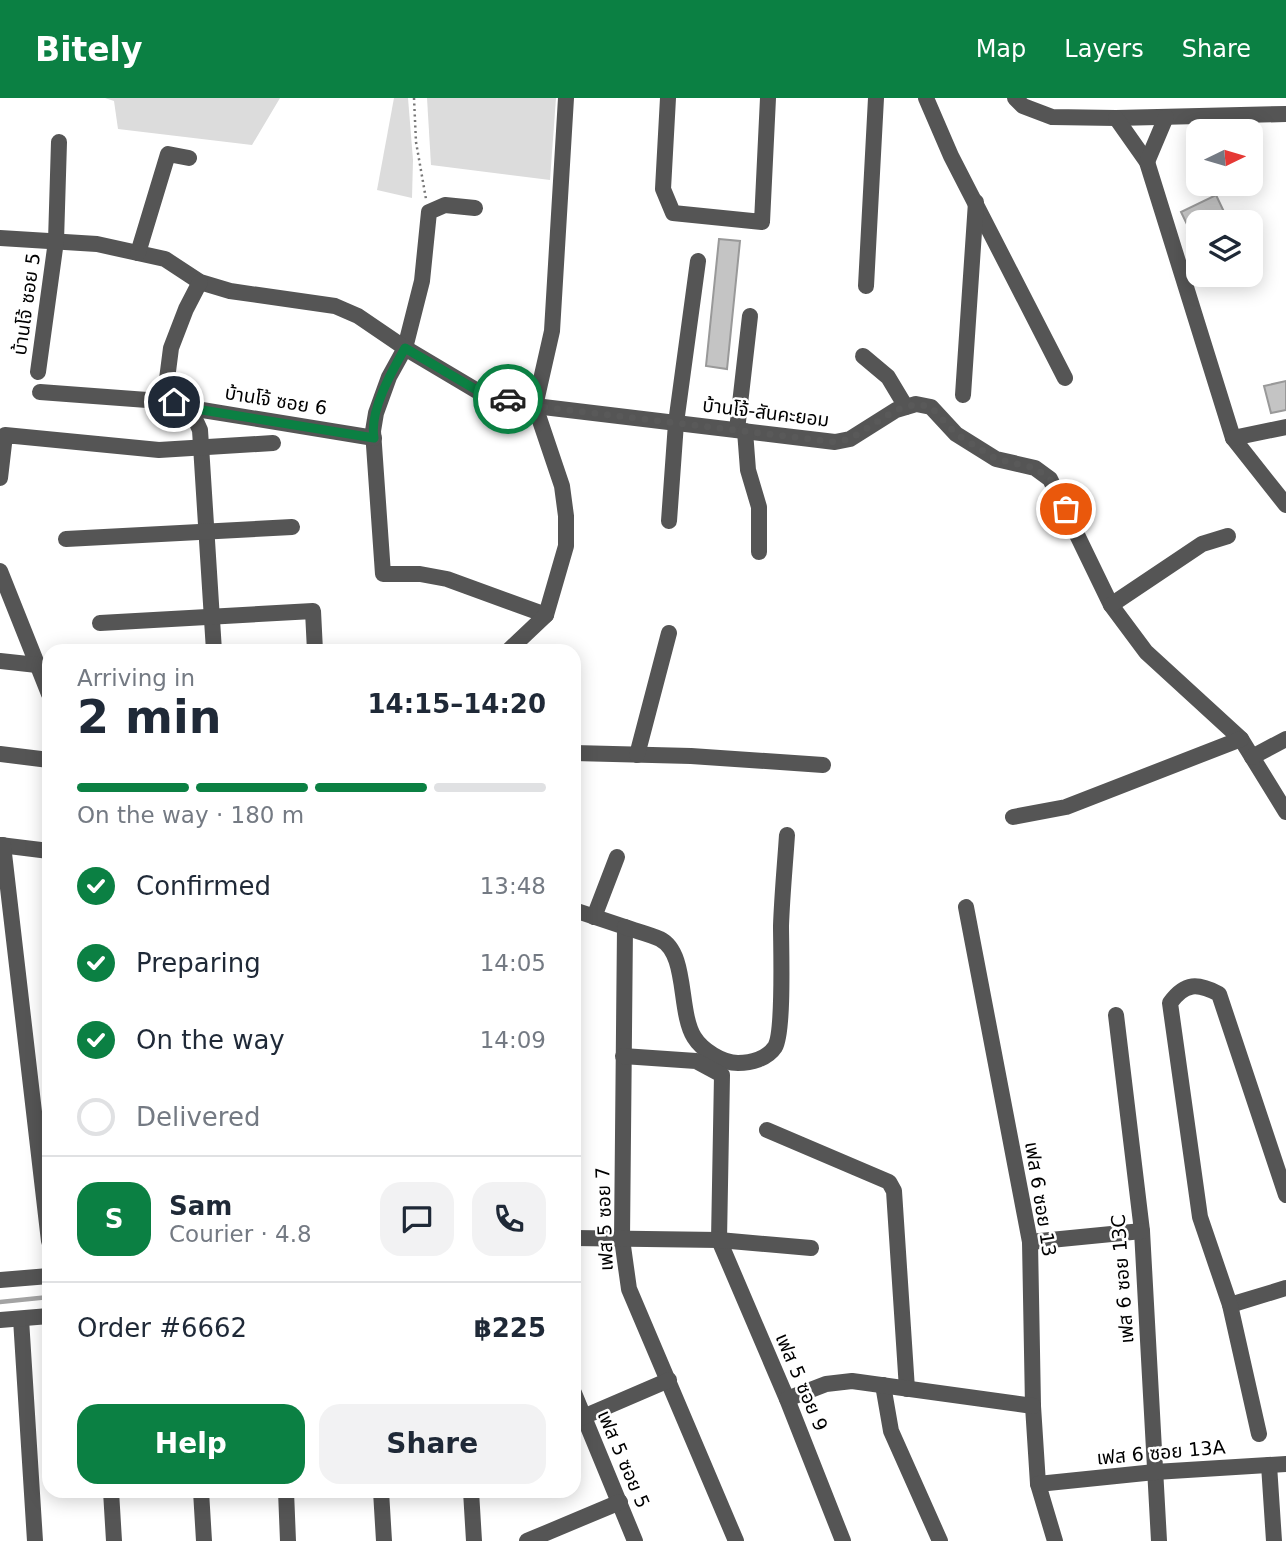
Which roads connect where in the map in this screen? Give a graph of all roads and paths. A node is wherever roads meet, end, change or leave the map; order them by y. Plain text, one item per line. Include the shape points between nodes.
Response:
1 (414, 98) edge
2 (566, 98) edge
3 (668, 98) edge
4 (768, 98) edge
5 (876, 98) edge
6 (926, 98) edge
7 (1019, 102) edge
8 (1286, 114) edge
9 (1166, 117) junction
10 (1116, 118) junction
11 (59, 142) dead end
12 (189, 158) dead end
13 (1147, 162) junction
14 (976, 202) junction
15 (475, 208) dead end
16 (429, 212) junction
17 (0, 238) edge
18 (56, 241) junction
19 (138, 253) junction
20 (698, 261) dead end
21 (200, 282) junction
22 (866, 286) dead end
23 (750, 316) dead end
24 (405, 348) junction
25 (863, 356) dead end
26 (38, 372) dead end
27 (1065, 377) dead end
28 (40, 392) dead end
29 (963, 396) dead end
30 (174, 402) junction
31 (535, 406) junction
32 (906, 407) junction
33 (190, 408) junction
34 (676, 422) junction
35 (1286, 427) edge
36 (741, 431) junction
37 (374, 438) junction
38 (1233, 439) junction
39 (273, 443) dead end
40 (201, 447) junction
41 (0, 478) edge
42 (1286, 505) edge
43 (669, 520) dead end
44 (292, 527) dead end
45 (206, 531) junction
46 (1228, 536) dead end
47 (66, 539) dead end
48 (759, 552) dead end
49 (0, 570) edge
50 (1111, 606) junction
51 (546, 615) junction
52 (212, 617) junction
53 (100, 623) dead end
54 (669, 633) dead end
55 (214, 644) edge
56 (315, 644) edge
57 (515, 644) edge
58 (0, 661) edge
59 (37, 665) junction
60 (42, 677) edge
61 (1241, 739) junction
62 (1286, 739) edge
63 (581, 753) edge
64 (0, 754) edge
65 (637, 755) junction
66 (1252, 757) junction
67 (42, 759) edge
68 (823, 765) dead end
69 (1286, 812) edge
70 (1013, 817) dead end
71 (787, 835) dead end
72 (1, 845) edge
73 (42, 850) edge
74 (617, 857) dead end
75 (966, 907) dead end
76 (581, 913) edge
77 (594, 917) junction
78 (625, 927) junction
79 (1116, 1015) dead end
80 (623, 1056) junction
81 (767, 1130) dead end
82 (42, 1183) edge
83 (1286, 1195) edge
84 (1142, 1231) junction
85 (581, 1238) edge
86 (622, 1239) junction
87 (719, 1240) junction
88 (1030, 1242) junction
89 (811, 1248) dead end
90 (42, 1277) edge
91 (0, 1280) edge
92 (1286, 1288) edge
93 (1230, 1305) junction
94 (42, 1317) edge
95 (21, 1319) junction
96 (0, 1320) edge
97 (669, 1380) junction
98 (883, 1385) junction
99 (907, 1389) junction
100 (787, 1399) junction
101 (1034, 1406) junction
102 (581, 1418) edge
103 (581, 1423) edge
104 (1259, 1434) dead end
105 (1286, 1464) edge
106 (1269, 1465) junction
107 (1155, 1472) junction
108 (1038, 1484) junction
109 (111, 1498) edge
110 (201, 1498) edge
111 (285, 1498) edge
112 (381, 1498) edge
113 (471, 1498) edge
114 (620, 1503) junction
115 (35, 1541) edge
116 (114, 1541) edge
117 (204, 1541) edge
118 (288, 1541) edge
119 (384, 1541) edge
120 (474, 1541) edge
121 (527, 1541) edge
122 (635, 1541) edge
123 (736, 1541) edge
124 (843, 1541) edge
125 (940, 1541) edge
126 (1055, 1541) edge
127 (1159, 1541) edge
128 (1274, 1541) edge

1 - 16 path via 416,142
2 - 31 street via 552,331
3 - 4 street via 663,189 673,213 762,222
5 - 22 street
6 - 14 street
7 - 10 street via 1052,117
8 - 9 street
9 - 10 street
9 - 13 street
10 - 13 street
11 - 18 street, บ้านโจ้ ซอย 5
12 - 19 street via 169,155
13 - 38 street
14 - 27 street
14 - 29 street
15 - 16 street via 444,205
16 - 24 street via 422,281
17 - 18 street, บ้านโจ้-สันคะยอม
18 - 19 street, บ้านโจ้-สันคะยอม
18 - 26 street, บ้านโจ้ ซอย 5
19 - 21 street, บ้านโจ้-สันคะยอม via 165,259
20 - 34 street
21 - 24 street, บ้านโจ้-สันคะยอม via 230,291 335,306
21 - 30 street via 171,348 166,387
23 - 36 street
24 - 31 street, บ้านโจ้-สันคะยอม via 480,392
24 - 37 street via 376,413
25 - 32 street via 888,377
28 - 30 street, บ้านโจ้ ซอย 6
30 - 33 street, บ้านโจ้ ซอย 6
31 - 34 street, บ้านโจ้-สันคะยอม
31 - 51 street via 562,486 566,516 566,546
32 - 36 street, บ้านโจ้-สันคะยอม via 850,439 835,442
32 - 50 street via 931,407 956,434 996,459 1035,468 1050,479
33 - 37 street, บ้านโจ้ ซอย 6
33 - 40 street via 200,430
34 - 36 street, บ้านโจ้-สันคะยอม
34 - 43 street
35 - 38 street
36 - 48 street via 759,507
37 - 51 street via 383,574 447,579
38 - 42 street
39 - 40 street
40 - 41 street via 159,450 5,435
40 - 45 street
44 - 45 street
45 - 47 street
45 - 52 street
46 - 50 street via 1202,544
49 - 59 street
50 - 61 street via 1146,652
51 - 57 street
52 - 53 street
52 - 55 street
52 - 56 street via 313,611
54 - 65 street
58 - 59 street
59 - 60 street
61 - 66 street
61 - 70 street via 1066,807
62 - 66 street
63 - 65 street
64 - 67 street
65 - 68 street
66 - 69 street
71 - 78 street via 780,1010 777,1045 770,1054 751,1063 727,1063 694,1038 684,1014 673,951 662,940
72 - 73 street
72 - 82 street
74 - 77 street
75 - 88 street, เฟส 6 ซอย 13
76 - 77 street
77 - 78 street
78 - 80 street, เฟส 5 ซอย 7
79 - 84 street, เฟส 6 ซอย 13C
80 - 86 street, เฟส 5 ซอย 7
80 - 87 street via 696,1061 722,1075
81 - 99 street via 889,1181 894,1191
83 - 93 street via 1219,994 1194,986 1179,991 1170,1003 1200,1217
84 - 88 street
84 - 107 street, เฟส 6 ซอย 13C
85 - 86 street
86 - 87 street
86 - 97 street, เฟส 5 ซอย 7 via 629,1289
87 - 89 street
87 - 100 street, เฟส 5 ซอย 9
88 - 101 street, เฟส 6 ซอย 13
90 - 91 street
92 - 93 street
93 - 104 street
94 - 95 street
95 - 96 street
95 - 115 street
97 - 102 street
97 - 123 street, เฟส 5 ซอย 7
98 - 99 street
98 - 100 street via 826,1384
98 - 125 street via 891,1431
99 - 101 street
100 - 124 street, เฟส 5 ซอย 9
101 - 108 street, เฟส 6 ซอย 13
103 - 114 street, เฟส 5 ซอย 5
105 - 106 street, เฟส 6 ซอย 13A
106 - 107 street, เฟส 6 ซอย 13A
106 - 128 street
107 - 108 street, เฟส 6 ซอย 13A
107 - 127 street, เฟส 6 ซอย 13C
108 - 126 street, เฟส 6 ซอย 13
109 - 116 street
110 - 117 street
111 - 118 street
112 - 119 street
113 - 120 street
114 - 121 street
114 - 122 street, เฟส 5 ซอย 5

